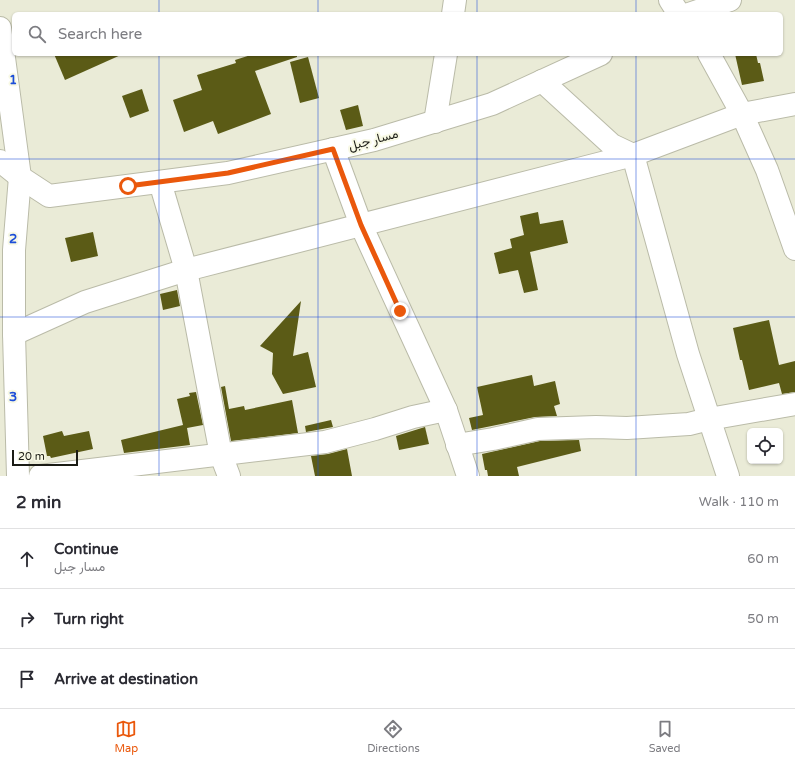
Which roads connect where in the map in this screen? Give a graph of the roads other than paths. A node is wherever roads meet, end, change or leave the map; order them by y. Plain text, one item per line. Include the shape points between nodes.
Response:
1 (455, 0) edge
2 (670, 0) edge
3 (730, 0) edge
4 (453, 12) edge
5 (678, 12) edge
6 (695, 12) edge
7 (0, 28) edge
8 (446, 56) edge
9 (597, 56) edge
10 (710, 56) edge
11 (542, 81) junction
12 (795, 104) edge
13 (742, 114) junction
14 (435, 122) junction
15 (333, 149) junction
16 (633, 155) junction
17 (0, 161) edge
18 (20, 177) junction
19 (160, 182) junction
20 (361, 225) junction
21 (795, 249) edge
22 (186, 270) junction
23 (14, 334) junction
24 (795, 404) edge
25 (446, 410) junction
26 (709, 419) junction
27 (457, 444) junction
28 (221, 455) junction
29 (18, 476) edge
30 (40, 476) edge
31 (229, 476) edge
32 (468, 476) edge
33 (728, 476) edge

1 - 4 street
2 - 5 street
3 - 6 street
7 - 18 street
8 - 14 street
9 - 11 street, مسار جبل
10 - 13 street
11 - 14 street, مسار جبل via 492,104
11 - 16 street via 612,145
12 - 13 street
13 - 16 street
13 - 21 street via 768,170
14 - 15 street, مسار جبل
15 - 19 street, مسار جبل via 228,173
15 - 20 street
16 - 20 street
16 - 26 street via 688,354
17 - 18 street, مسار جبل
18 - 19 street, مسار جبل via 49,196
18 - 23 street via 14,250
19 - 22 street
20 - 22 street
20 - 25 street
22 - 23 street via 85,302
22 - 28 street
23 - 29 street
24 - 26 street
25 - 27 street
25 - 28 street via 325,442
26 - 27 street via 689,424 627,428 538,429
26 - 33 street
27 - 32 street
28 - 30 street
28 - 31 street

